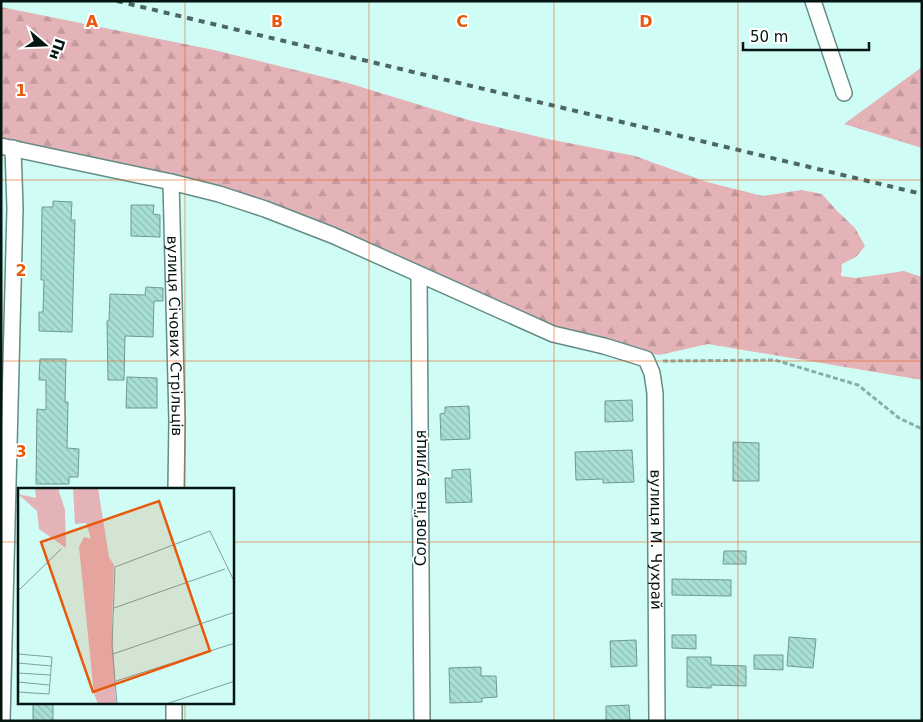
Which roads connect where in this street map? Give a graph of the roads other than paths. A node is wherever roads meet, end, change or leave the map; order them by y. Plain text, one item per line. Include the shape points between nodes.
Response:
1 (813, 1) edge
2 (844, 93) dead end
3 (7, 147) edge
4 (171, 182) junction
5 (419, 275) junction
6 (176, 488) edge
7 (174, 704) edge
8 (2, 721) edge
9 (174, 721) edge
10 (422, 721) edge
11 (657, 721) edge

1 - 2 street
3 - 4 street
3 - 8 street via 15,208
4 - 5 street via 265,209
4 - 6 street, вулиця Січових Стрільців
5 - 10 street, Соловʼїна вулиця
5 - 11 street, вулиця М. Чухрай via 553,334 646,359 655,393
7 - 9 street

